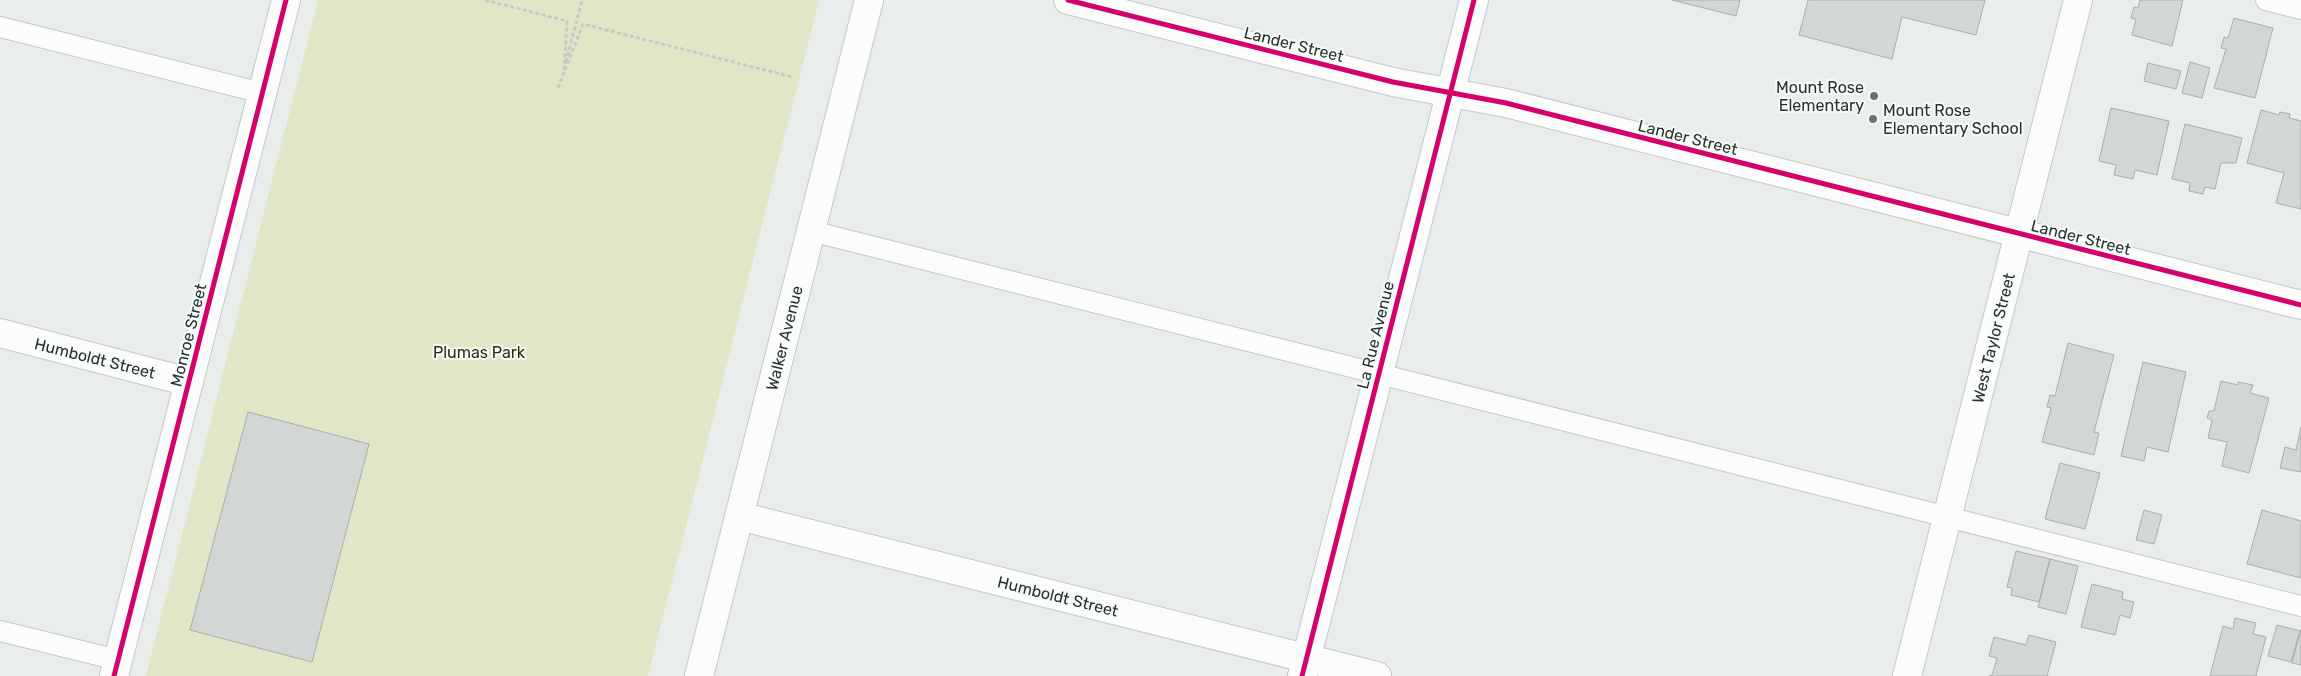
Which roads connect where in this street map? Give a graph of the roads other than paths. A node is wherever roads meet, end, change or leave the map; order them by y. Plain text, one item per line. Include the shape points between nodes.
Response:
1 (286, 0) edge
2 (869, 0) edge
3 (1068, 0) edge
4 (1474, 0) edge
5 (2078, 0) edge
6 (2266, 0) edge
7 (2299, 5) edge
8 (0, 27) edge
9 (262, 93) junction
10 (1450, 93) junction
11 (811, 231) junction
12 (2019, 234) junction
13 (2301, 305) edge
14 (0, 333) edge
15 (1378, 375) junction
16 (189, 382) junction
17 (739, 516) junction
18 (1947, 516) junction
19 (2301, 606) edge
20 (0, 631) edge
21 (1304, 667) edge
22 (116, 668) edge
23 (699, 676) edge
24 (1377, 676) edge
25 (1907, 676) edge

1 - 9 street, Monroe Street
2 - 11 street, Walker Avenue
3 - 10 street, Lander Street via 1393,82
4 - 10 street, La Rue Avenue
5 - 12 street, West Taylor Street
6 - 7 lane
8 - 9 lane
9 - 16 street, Monroe Street
10 - 12 street, Lander Street via 1506,104
10 - 15 street, La Rue Avenue
11 - 15 lane
11 - 17 street, Walker Avenue
12 - 13 street, Lander Street
12 - 18 street, West Taylor Street
14 - 16 street, Humboldt Street
15 - 18 lane
15 - 21 street, La Rue Avenue
16 - 22 street, Monroe Street
17 - 21 street, Humboldt Street
17 - 23 street, Walker Avenue
18 - 19 lane
18 - 25 street, West Taylor Street
20 - 22 lane
21 - 24 street, Humboldt Street

